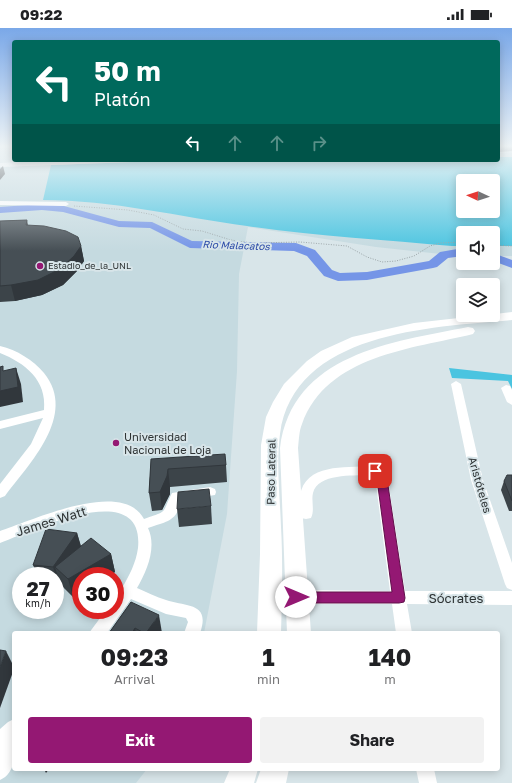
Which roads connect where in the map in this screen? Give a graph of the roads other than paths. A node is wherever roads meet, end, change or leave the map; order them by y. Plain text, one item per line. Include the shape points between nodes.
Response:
1 (0, 202) edge
2 (68, 205) road end
3 (512, 316) edge
4 (512, 326) edge
5 (0, 349) edge
6 (456, 384) dead end
7 (506, 388) dead end
8 (512, 402) edge
9 (50, 412) junction
10 (0, 426) edge
11 (210, 492) edge
12 (0, 493) edge
13 (306, 514) dead end
14 (142, 525) junction
15 (0, 537) edge
16 (512, 584) edge
17 (128, 591) junction
18 (296, 597) junction
19 (399, 598) junction
20 (512, 598) edge
21 (98, 631) edge
22 (193, 631) edge
23 (269, 631) edge
24 (299, 631) edge
25 (404, 631) edge
26 (7, 735) edge
27 (0, 771) edge
28 (243, 771) edge
29 (274, 771) edge
30 (426, 771) edge
31 (239, 783) edge
32 (271, 783) edge
33 (428, 783) edge

1 - 2 street
3 - 23 highway, Paso Lateral via 413,328 357,340 311,365 293,382 282,401 271,433 269,465 272,590
4 - 18 highway, Paso Lateral via 475,329 380,350 335,372 319,384 303,404 292,424 289,448
5 - 9 street via 25,360 41,373 50,400
6 - 16 street, Aristóteles via 477,480
7 - 8 street
9 - 10 street
9 - 12 street via 36,444
11 - 14 street via 177,496 172,512 168,516
13 - 19 street via 307,491 314,479 321,475 370,470 381,474
14 - 15 street, James Watt via 128,510 96,507
14 - 17 street via 144,535 141,564
17 - 21 street
17 - 22 street via 166,607 190,612 196,622
18 - 19 street, Sócrates
18 - 24 highway, Paso Lateral
19 - 20 street, Sócrates
19 - 25 street
26 - 27 street via 9,755
28 - 31 highway
29 - 32 highway
30 - 33 street

